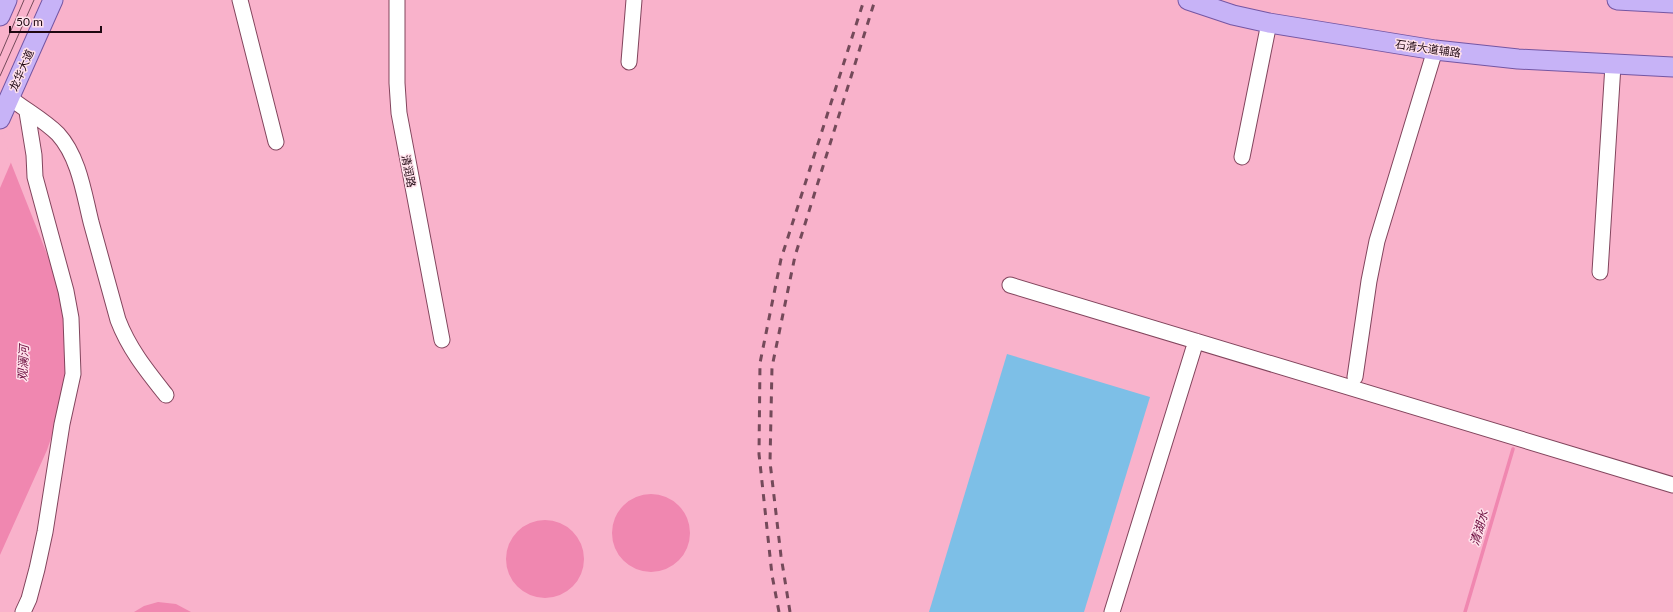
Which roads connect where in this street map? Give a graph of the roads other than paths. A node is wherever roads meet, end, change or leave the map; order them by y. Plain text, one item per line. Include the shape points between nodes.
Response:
1 (7, 0) edge
2 (53, 0) edge
3 (240, 0) edge
4 (397, 0) edge
5 (634, 0) edge
6 (1188, 0) edge
7 (1618, 0) edge
8 (1673, 3) edge
9 (0, 16) edge
10 (1269, 23) junction
11 (1435, 50) junction
12 (628, 62) dead end
13 (1613, 65) junction
14 (1673, 67) edge
15 (10, 97) junction
16 (28, 112) junction
17 (1, 117) edge
18 (276, 142) dead end
19 (1242, 157) dead end
20 (1600, 272) dead end
21 (1010, 284) dead end
22 (442, 340) dead end
23 (1196, 341) junction
24 (1355, 377) dead end
25 (166, 395) dead end
26 (1673, 485) edge
27 (24, 612) edge
28 (1112, 612) edge

1 - 9 main road
2 - 15 main road, 龙华大道
3 - 18 street
4 - 22 street, 清润路 via 399,113
5 - 12 street
6 - 10 main road, 石清大道辅路 via 1233,15
7 - 8 main road
10 - 11 main road, 石清大道辅路
10 - 19 street
11 - 13 main road, 石清大道辅路
11 - 24 street via 1377,241
13 - 14 main road, 石清大道辅路
13 - 20 street
15 - 16 street
15 - 17 main road, 龙华大道
16 - 25 street via 58,135 68,148 125,338 142,366
16 - 27 street via 35,177 71,318 73,374 62,424 45,532
21 - 23 street
23 - 26 street
23 - 28 street

